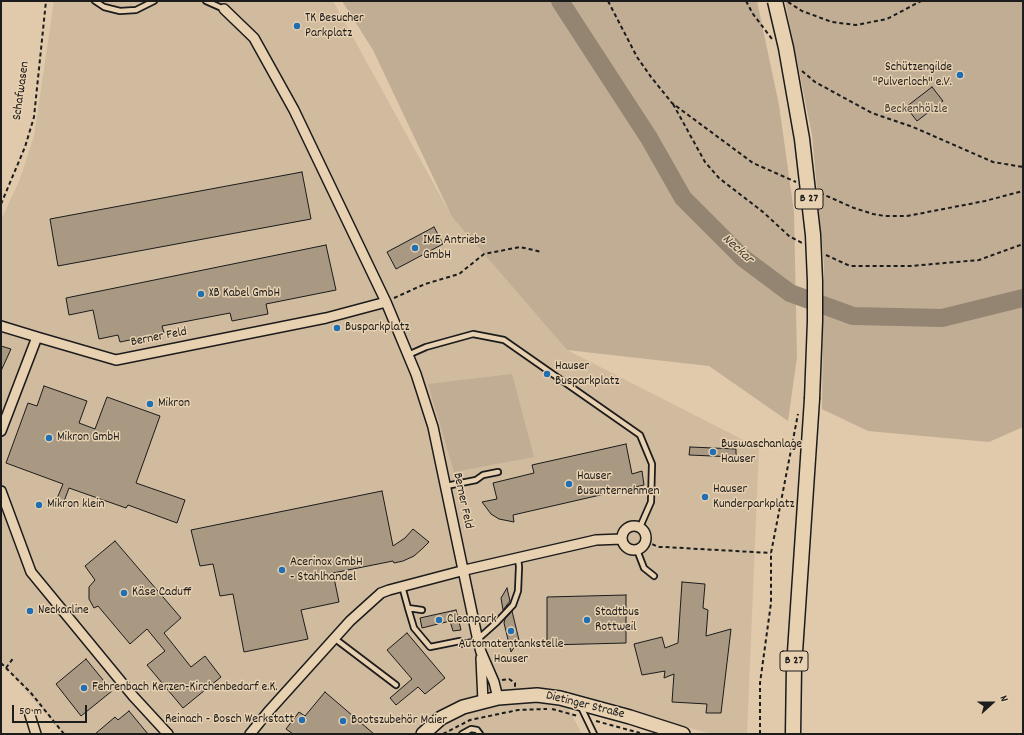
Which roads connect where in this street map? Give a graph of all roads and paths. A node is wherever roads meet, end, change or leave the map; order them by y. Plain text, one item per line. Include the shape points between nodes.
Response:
1 (46, 1) edge
2 (95, 1) edge
3 (154, 1) edge
4 (206, 1) edge
5 (746, 1) edge
6 (775, 1) edge
7 (786, 1) edge
8 (921, 1) edge
9 (224, 9) joint
10 (774, 43) dead end
11 (799, 68) dead end
12 (672, 103) dead end
13 (1023, 167) edge
14 (1, 204) edge
15 (1023, 244) edge
16 (806, 245) dead end
17 (542, 252) dead end
18 (824, 254) dead end
19 (386, 302) junction
20 (1, 326) edge
21 (37, 337) junction
22 (408, 355) junction
23 (800, 407) dead end
24 (1, 431) edge
25 (498, 472) dead end
26 (446, 486) junction
27 (1, 491) edge
28 (640, 527) junction
29 (622, 539) junction
30 (646, 541) junction
31 (637, 550) junction
32 (771, 553) junction
33 (518, 558) junction
34 (462, 570) junction
35 (654, 576) dead end
36 (402, 586) junction
37 (408, 608) junction
38 (422, 610) dead end
39 (334, 638) junction
40 (478, 640) junction
41 (481, 652) junction
42 (14, 657) dead end
43 (1, 663) edge
44 (6, 668) junction
45 (396, 686) dead end
46 (498, 698) junction
47 (483, 701) junction
48 (580, 704) junction
49 (30, 715) dead end
50 (586, 718) junction
51 (36, 734) edge
52 (64, 734) edge
53 (168, 734) edge
54 (250, 734) edge
55 (422, 734) edge
56 (443, 734) edge
57 (462, 734) edge
58 (480, 734) edge
59 (594, 734) edge
60 (643, 734) edge
61 (683, 734) edge
62 (760, 734) edge
63 (793, 734) edge

1 - 14 path, Schafwasen via 34,117 25,147
2 - 3 lane via 104,7 120,11 136,10
4 - 9 lane
5 - 10 path
6 - 63 main road, B 27, bridge via 802,139 813,235 815,281 812,399 794,668
7 - 8 path via 802,11 832,22 856,25 887,19
9 - 19 street, Berner Feld via 254,38 294,110
11 - 13 path via 814,82 872,113 913,127 993,162
12 - 16 path via 706,162 719,178 789,236
15 - 18 path via 979,260 911,266 850,266
17 - 19 path via 520,247 484,254 459,274 426,284
19 - 21 street, Berner Feld via 326,318 116,360
19 - 22 street, Berner Feld
20 - 21 street, Berner Feld
21 - 24 street
22 - 26 street, Berner Feld via 433,427
22 - 28 lane via 426,347 474,334 504,340 640,435 652,464 651,502
23 - 32 path
25 - 26 lane via 483,475 476,480
26 - 34 street, Berner Feld
27 - 53 street via 31,572 133,696
28 - 29 street via 629,527
28 - 30 street via 645,533
29 - 31 street via 627,548
29 - 33 street via 596,540
30 - 31 street
30 - 32 path via 658,547
31 - 35 lane via 644,568
32 - 62 path via 771,603 760,684
33 - 34 street
33 - 40 lane via 518,591 513,605
34 - 36 street
34 - 40 street, Berner Feld
36 - 37 lane
36 - 39 street via 381,593 356,614
37 - 38 lane
37 - 40 lane via 414,628 430,647 460,640 463,644
39 - 45 lane
39 - 54 street
40 - 41 street, Berner Feld
41 - 46 street, Berner Feld
41 - 47 street, Berner Feld
42 - 44 path
43 - 44 path
44 - 52 path via 31,693
46 - 47 street, Dietinger Straße
46 - 48 street, Dietinger Straße via 537,694
47 - 55 street, Dietinger Straße via 441,718
48 - 50 lane
48 - 61 street, Dietinger Straße
49 - 51 street
50 - 56 path via 549,709 518,710 470,720
50 - 59 lane
50 - 60 path
57 - 58 lane via 471,729 477,730

